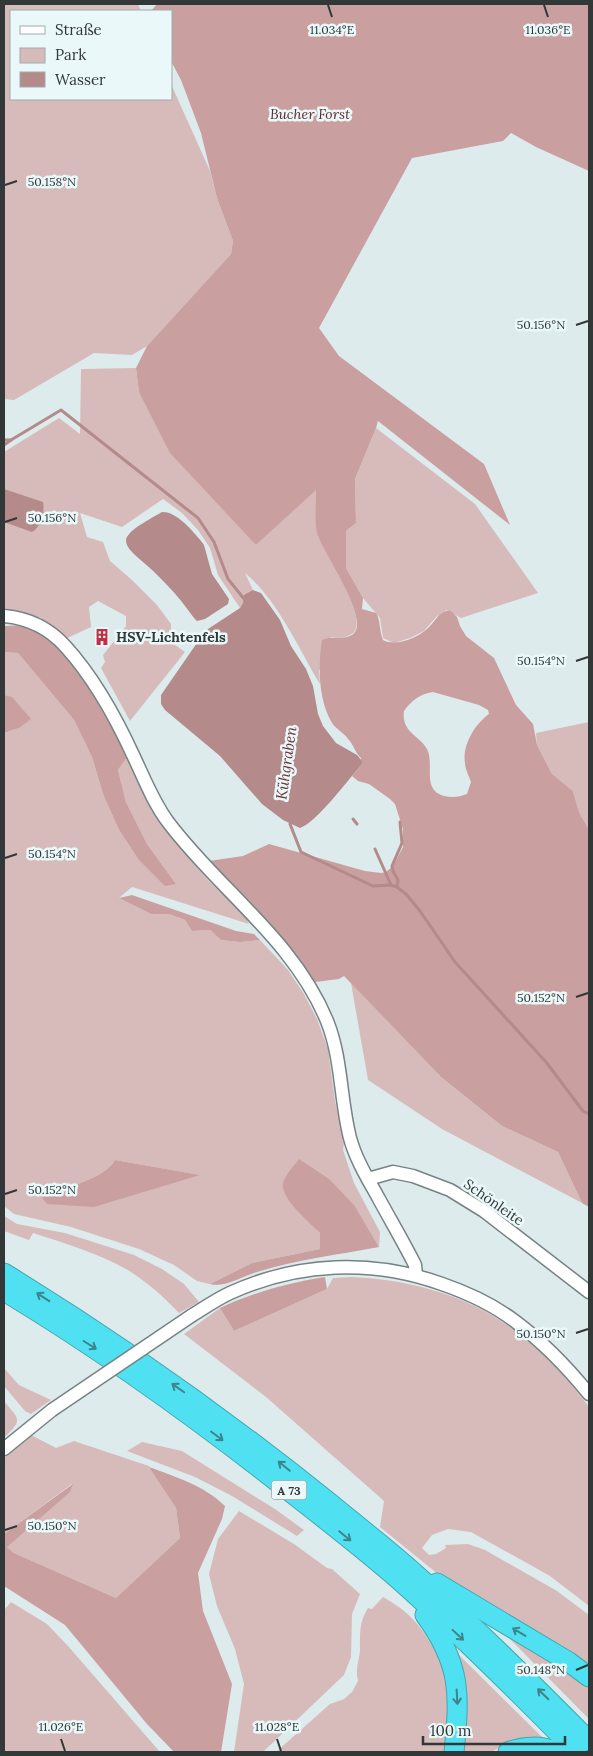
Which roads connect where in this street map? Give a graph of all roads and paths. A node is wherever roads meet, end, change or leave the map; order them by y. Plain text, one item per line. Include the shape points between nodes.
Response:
1 (4, 616) edge
2 (368, 1180) junction
3 (4, 1273) edge
4 (416, 1275) junction
5 (4, 1291) edge
6 (589, 1292) edge
7 (589, 1394) edge
8 (4, 1449) edge
9 (400, 1571) junction
10 (589, 1677) edge
11 (589, 1742) edge
12 (454, 1752) edge
13 (508, 1752) edge
14 (556, 1752) edge
15 (578, 1752) edge

1 - 2 street via 42,627 58,639 81,666 98,690 167,821 271,933 295,966 327,1021 336,1053 350,1138
2 - 4 street via 415,1265
2 - 6 street, Schönleite via 393,1172 450,1190 484,1211
9 -> 3 highway, A 73 via 275,1459 218,1416 110,1340
4 - 7 street via 456,1289 515,1321 560,1360
4 - 8 street, bridge via 356,1266 294,1272 230,1293 52,1410
5 -> 9 highway, A 73 via 101,1352 178,1406
10 -> 9 highway via 569,1662
11 -> 9 highway, A 73 via 491,1644
9 -> 12 highway via 441,1637 454,1671 457,1696
9 -> 15 highway, A 73
13 - 14 highway via 526,1747

